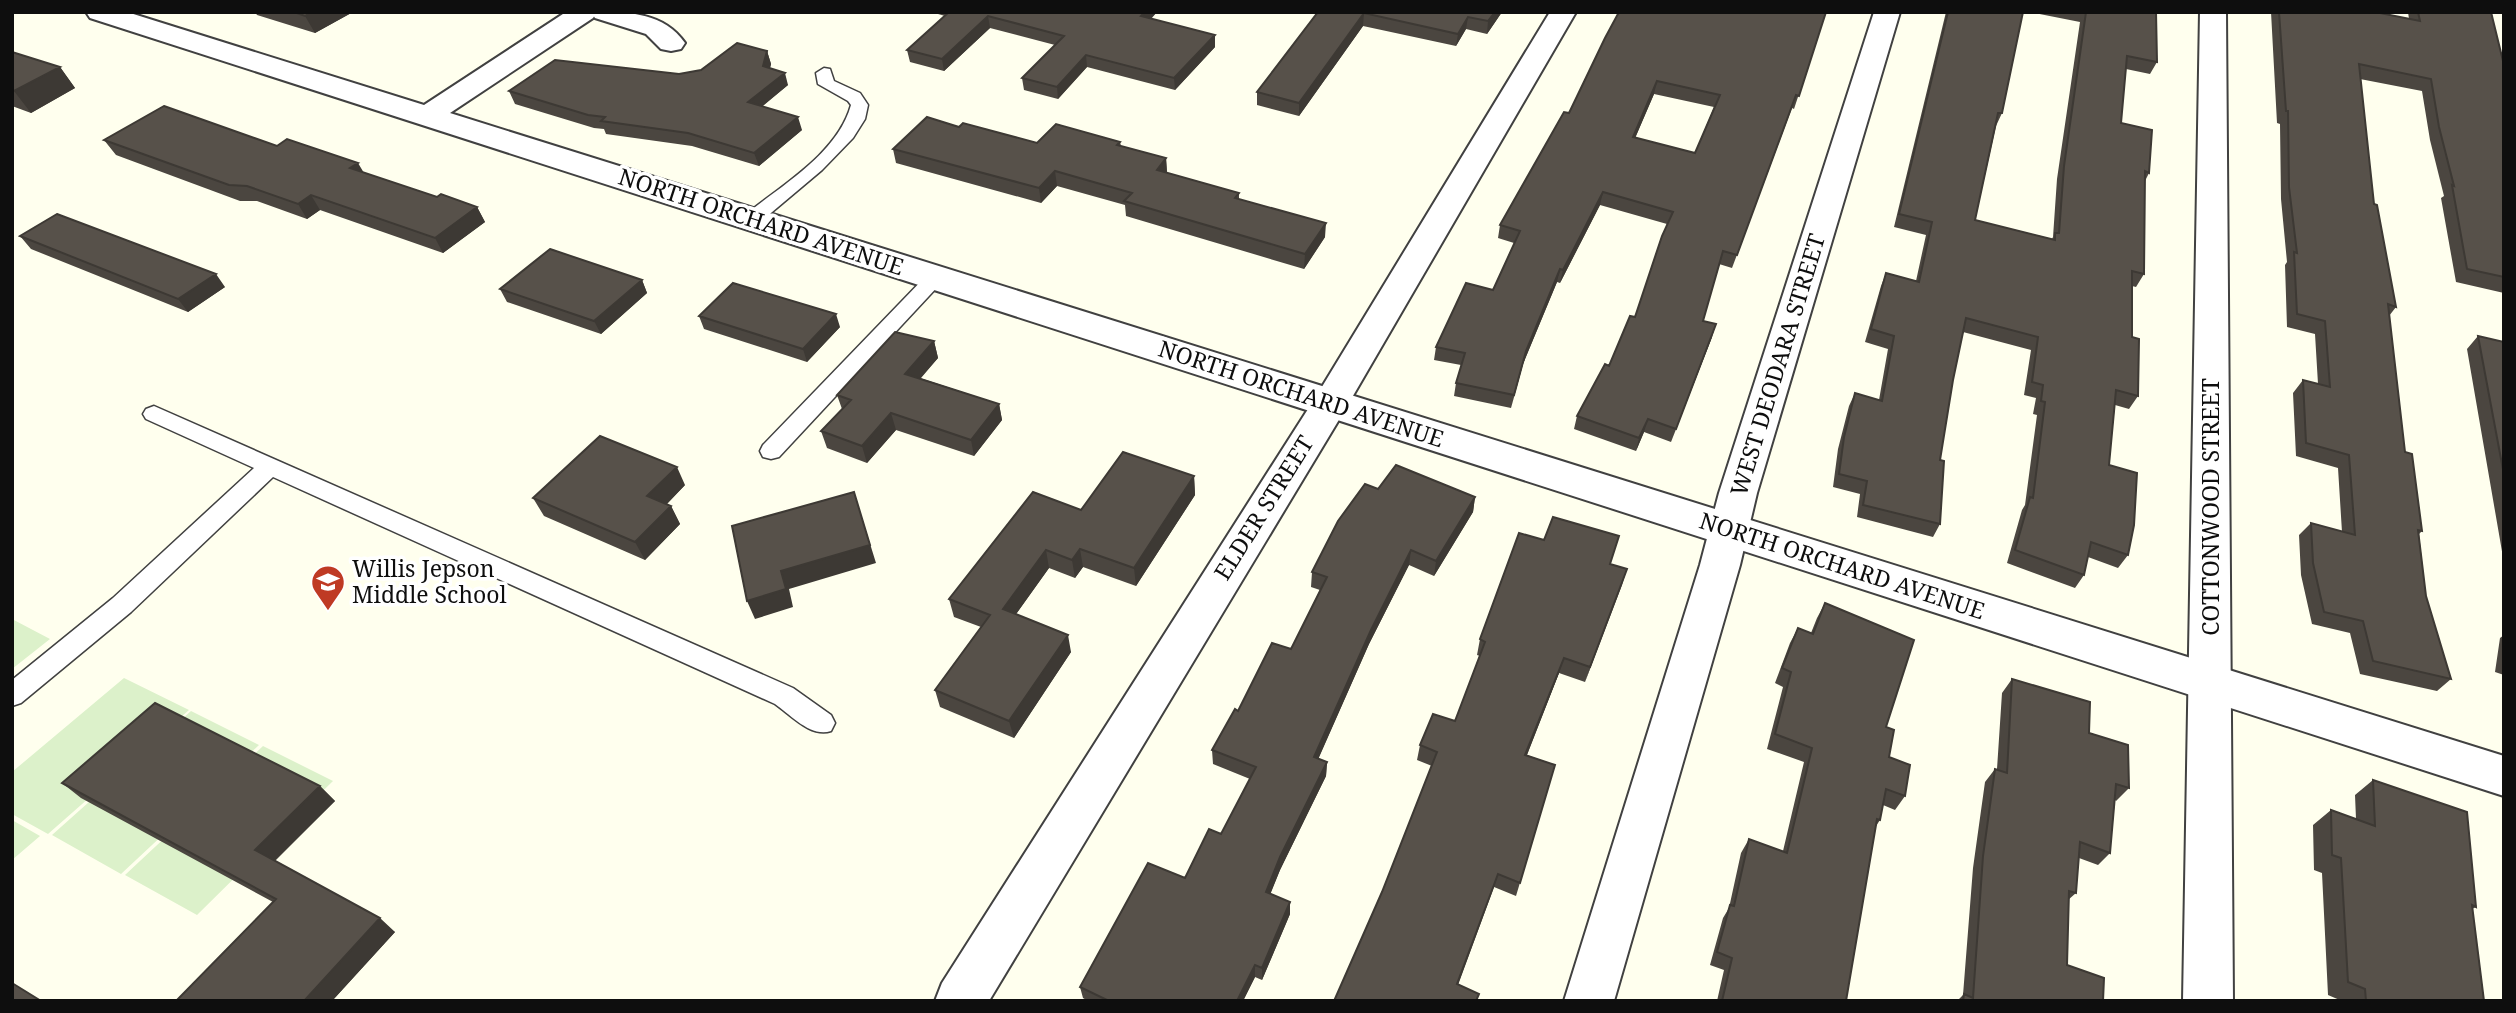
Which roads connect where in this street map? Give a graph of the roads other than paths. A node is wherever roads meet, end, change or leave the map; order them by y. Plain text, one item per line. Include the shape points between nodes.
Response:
1 (99, 12) edge
2 (584, 12) edge
3 (604, 12) edge
4 (1563, 12) edge
5 (1887, 12) edge
6 (2213, 12) edge
7 (671, 43) dead end
8 (824, 72) dead end
9 (427, 116) junction
10 (752, 219) junction
11 (936, 278) junction
12 (1330, 404) junction
13 (154, 414) dead end
14 (771, 451) dead end
15 (270, 466) junction
16 (1730, 530) junction
17 (2209, 682) junction
18 (12, 695) edge
19 (822, 723) dead end
20 (2504, 776) edge
21 (960, 1001) edge
22 (1589, 1001) edge
23 (2208, 1001) edge

1 - 9 street, NORTH ORCHARD AVENUE
2 - 9 street
3 - 7 street via 655,28
4 - 12 street, ELDER STREET
5 - 16 street, WEST DEODARA STREET
6 - 17 street, COTTONWOOD STREET
8 - 10 lane via 826,84 854,97 860,105 856,122 822,160
9 - 10 street, NORTH ORCHARD AVENUE
10 - 11 street, NORTH ORCHARD AVENUE
11 - 12 street, NORTH ORCHARD AVENUE
11 - 14 lane
12 - 16 street, NORTH ORCHARD AVENUE
12 - 21 street, ELDER STREET
13 - 15 lane
15 - 18 lane via 122,605
15 - 19 lane via 783,696
16 - 17 street, NORTH ORCHARD AVENUE
16 - 22 street, WEST DEODARA STREET
17 - 20 street, NORTH ORCHARD AVENUE
17 - 23 street, COTTONWOOD STREET

